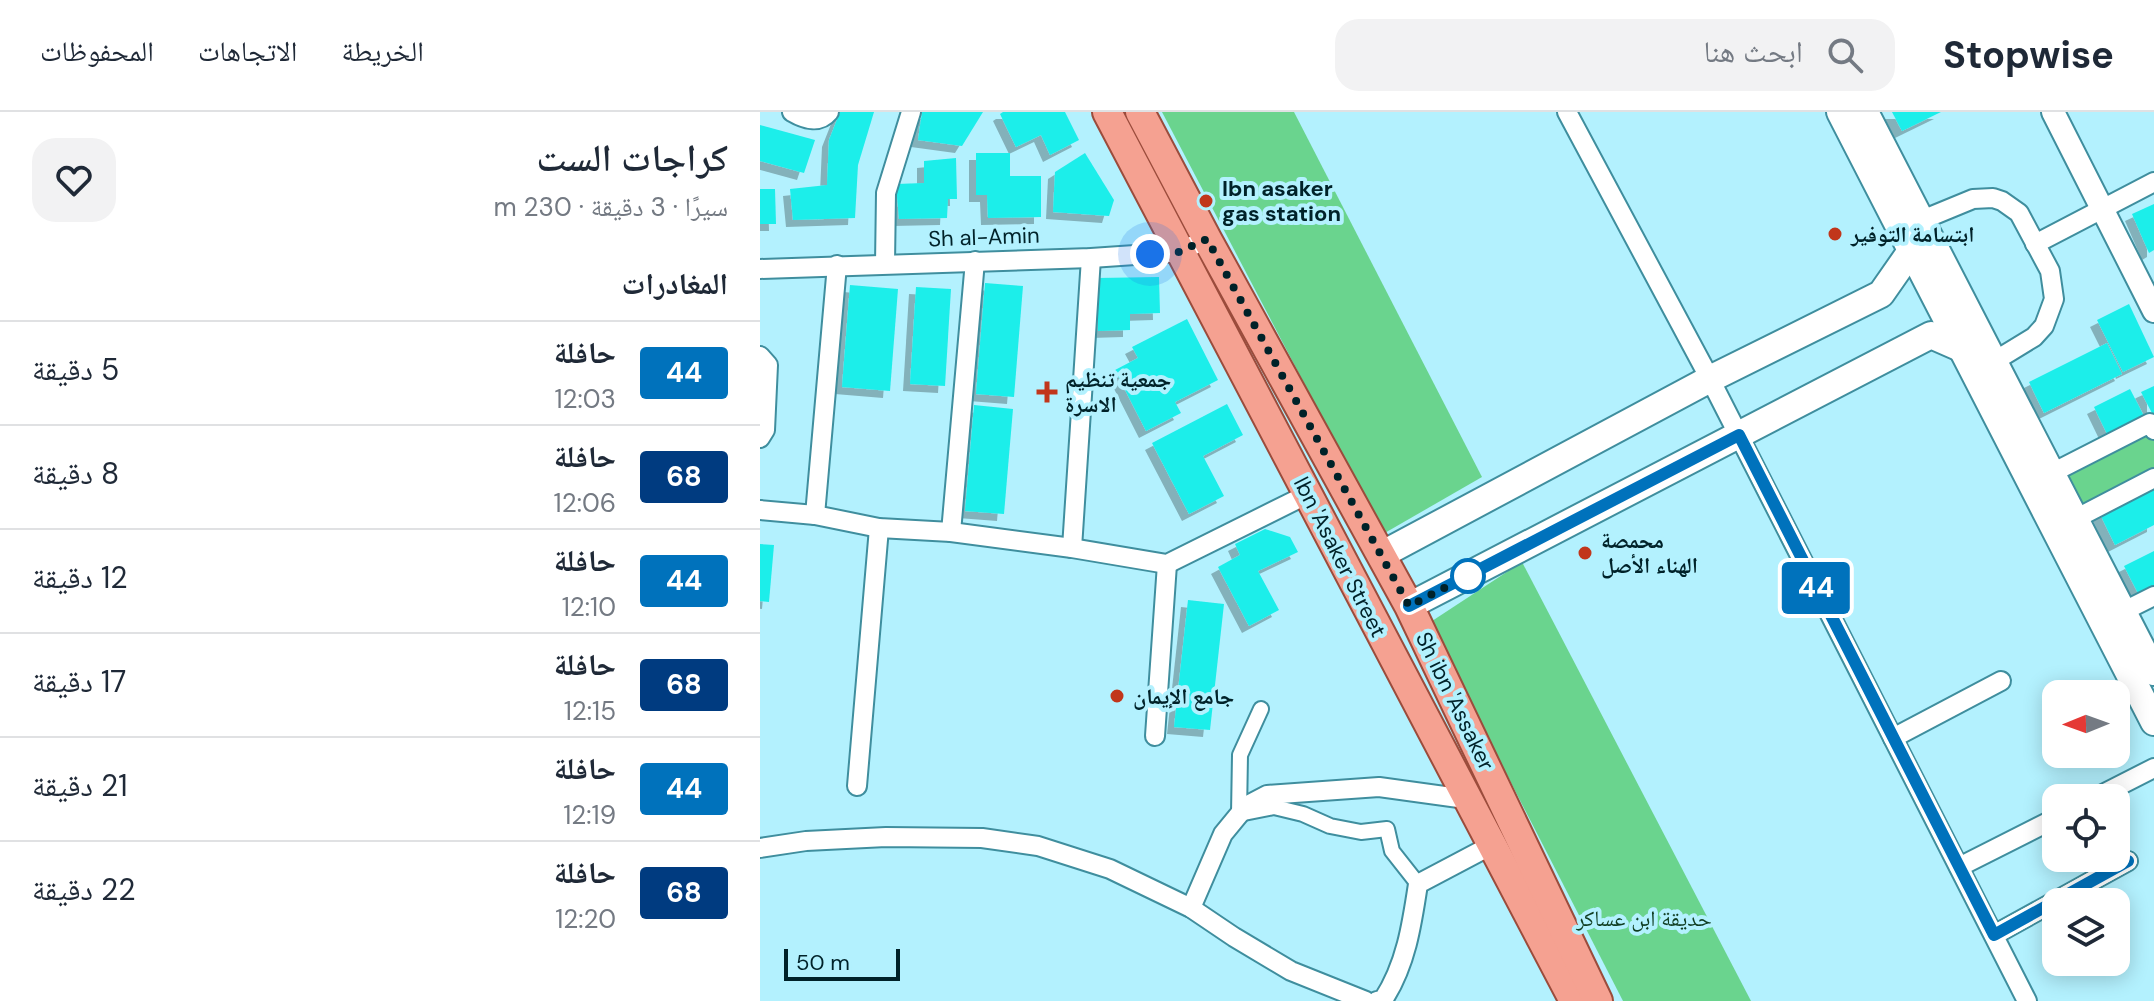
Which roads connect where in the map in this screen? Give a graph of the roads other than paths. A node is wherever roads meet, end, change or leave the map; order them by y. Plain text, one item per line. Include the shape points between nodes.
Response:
1 (792, 112) edge
2 (829, 112) edge
3 (911, 112) edge
4 (1107, 112) edge
5 (1140, 112) edge
6 (1567, 112) edge
7 (1840, 112) edge
8 (1865, 112) edge
9 (2053, 112) edge
10 (2154, 182) edge
11 (2103, 209) junction
12 (1922, 220) junction
13 (1207, 239) junction
14 (2035, 244) junction
15 (1911, 251) junction
16 (1179, 252) junction
17 (1091, 258) junction
18 (975, 261) junction
19 (885, 264) junction
20 (837, 265) junction
21 (760, 269) edge
22 (2154, 311) edge
23 (1963, 349) junction
24 (760, 356) edge
25 (1993, 362) junction
26 (1710, 379) junction
27 (2154, 430) edge
28 (1739, 435) junction
29 (760, 438) edge
30 (2050, 474) junction
31 (2154, 478) edge
32 (1308, 494) junction
33 (760, 510) edge
34 (815, 515) junction
35 (2075, 519) junction
36 (879, 528) junction
37 (951, 532) junction
38 (1072, 548) junction
39 (1381, 555) junction
40 (1167, 564) junction
41 (2154, 596) edge
42 (1409, 606) junction
43 (2122, 612) junction
44 (2151, 660) edge
45 (2001, 681) dead end
46 (1261, 709) dead end
47 (2154, 722) edge
48 (1155, 736) dead end
49 (1893, 738) junction
50 (2154, 768) edge
51 (2123, 784) edge
52 (857, 786) dead end
53 (1466, 799) junction
54 (1239, 814) junction
55 (2042, 825) edge
56 (1490, 846) junction
57 (760, 848) edge
58 (1959, 867) junction
59 (2108, 872) edge
60 (1418, 884) junction
61 (1191, 908) junction
62 (1994, 935) junction
63 (1366, 1001) edge
64 (1377, 1001) edge
65 (1574, 1001) edge
66 (1598, 1001) edge
67 (2027, 1001) edge

1 - 2 street via 816,120
3 - 19 street via 886,193
4 - 16 main road, Ibn 'Asaker Street
5 - 13 main road, Sh ibn 'Assaker
6 - 26 street
7 - 15 main road
8 - 12 main road
9 - 11 street
10 - 11 street
11 - 14 street
11 - 22 street
12 - 14 street via 1973,199 1993,198 2019,213
12 - 25 main road
13 - 16 street, Sh al-Amin
13 - 39 main road, Sh ibn 'Assaker
14 - 25 street via 2054,285 2051,313 2034,337
15 - 23 main road
15 - 26 main road via 1881,294
16 - 17 street, Sh al-Amin
16 - 32 main road, Ibn 'Asaker Street
17 - 18 street, Sh al-Amin
17 - 38 street
18 - 19 street, Sh al-Amin
18 - 37 street
19 - 20 street, Sh al-Amin
20 - 21 street, Sh al-Amin
20 - 34 street
23 - 28 main road via 1931,335
23 - 47 main road
24 - 29 street via 768,365 765,430
25 - 30 main road
26 - 28 street
26 - 39 main road
27 - 30 street via 2150,423
28 - 42 main road
28 - 49 street
30 - 35 main road
31 - 35 street
32 - 40 street
32 - 53 main road, Ibn 'Asaker Street
33 - 34 street
34 - 36 street
35 - 43 main road
36 - 37 street
36 - 52 street
37 - 38 street
38 - 40 street
39 - 42 main road, Sh ibn 'Assaker
40 - 48 street
41 - 43 street
42 - 66 main road, Sh ibn 'Assaker
43 - 44 main road
45 - 49 street
46 - 54 street via 1240,755
49 - 58 street
50 - 51 street
53 - 54 street via 1379,787 1267,795
53 - 56 main road, Ibn 'Asaker Street
54 - 60 street via 1274,807 1330,826 1361,832 1387,829 1392,851
54 - 61 street via 1223,834
55 - 58 street
56 - 60 street
56 - 65 main road, Ibn 'Asaker Street
57 - 61 street via 886,837 982,838 1038,846 1110,869
58 - 62 street
59 - 62 street
60 - 64 street via 1410,936 1392,986
61 - 63 street via 1291,971
62 - 67 street

